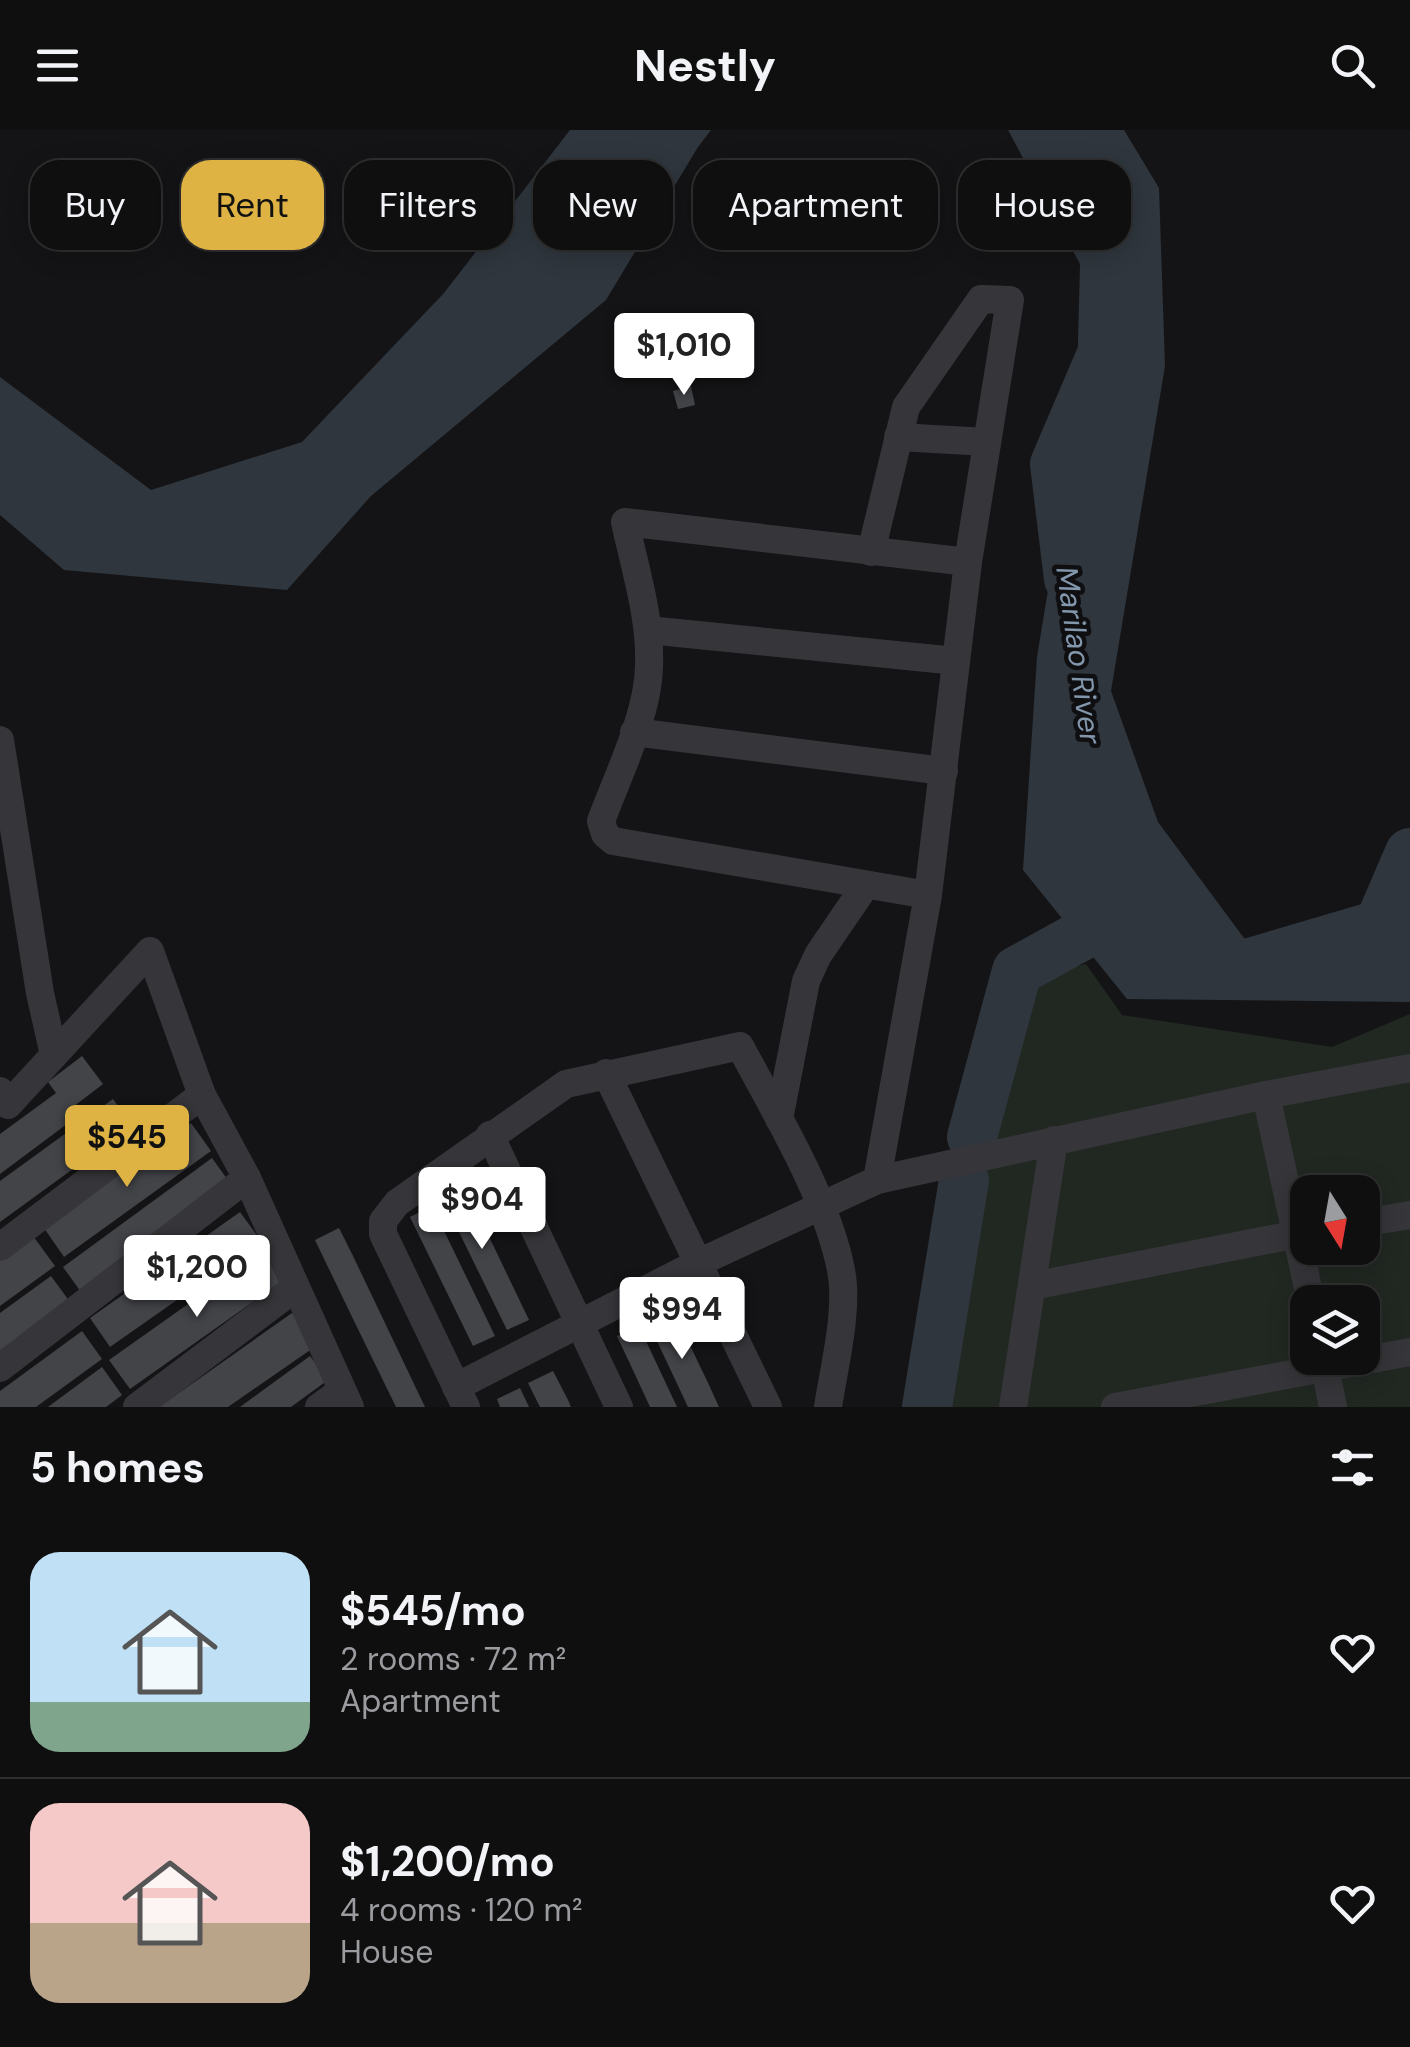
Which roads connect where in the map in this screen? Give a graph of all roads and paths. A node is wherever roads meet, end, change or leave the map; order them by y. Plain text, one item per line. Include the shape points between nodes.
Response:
1 (898, 438) junction
2 (987, 442) junction
3 (871, 552) junction
4 (968, 562) junction
5 (648, 630) junction
6 (956, 660) junction
7 (634, 732) junction
8 (0, 740) edge
9 (944, 771) junction
10 (865, 886) junction
11 (928, 894) junction
12 (54, 1055) junction
13 (1410, 1068) edge
14 (606, 1073) junction
15 (202, 1095) junction
16 (1266, 1095) junction
17 (3, 1103) edge
18 (779, 1119) junction
19 (490, 1135) junction
20 (1054, 1140) junction
21 (247, 1178) junction
22 (877, 1180) junction
23 (1290, 1187) edge
24 (820, 1205) junction
25 (1410, 1215) edge
26 (1380, 1220) edge
27 (1290, 1235) edge
28 (0, 1248) edge
29 (698, 1264) junction
30 (1032, 1286) junction
31 (296, 1288) junction
32 (581, 1324) junction
33 (1410, 1352) edge
34 (1380, 1356) edge
35 (0, 1368) edge
36 (1290, 1370) edge
37 (1326, 1375) edge
38 (461, 1397) edge
39 (337, 1402) edge
40 (137, 1407) edge
41 (618, 1407) edge
42 (768, 1407) edge
43 (828, 1407) edge
44 (1013, 1407) edge
45 (1115, 1407) edge
46 (1333, 1407) edge

1 - 2 street
1 - 2 street via 906,406 981,299 1010,300
1 - 3 street
2 - 4 street
3 - 4 street
3 - 5 street via 625,522
4 - 6 street
5 - 6 street
5 - 7 street via 648,681
6 - 9 street
7 - 9 street
7 - 10 street via 601,821 614,841
8 - 12 street
9 - 11 street
10 - 11 street
10 - 18 street via 806,981
11 - 22 street
12 - 15 street via 150,951
12 - 17 street
13 - 16 street
14 - 18 street via 740,1046
14 - 19 street via 566,1084
14 - 29 street
15 - 21 street
15 - 28 street
16 - 20 street
16 - 23 street
18 - 24 street
19 - 32 street
19 - 38 street via 396,1203 383,1221
20 - 22 street
20 - 30 street
21 - 31 street
21 - 35 street
22 - 24 street
24 - 29 street
24 - 43 street via 842,1272
25 - 26 street
27 - 30 street
29 - 32 street
29 - 42 street
30 - 44 street
31 - 39 street
31 - 40 street
32 - 38 street
32 - 41 street
33 - 34 street
36 - 45 street
37 - 46 street

